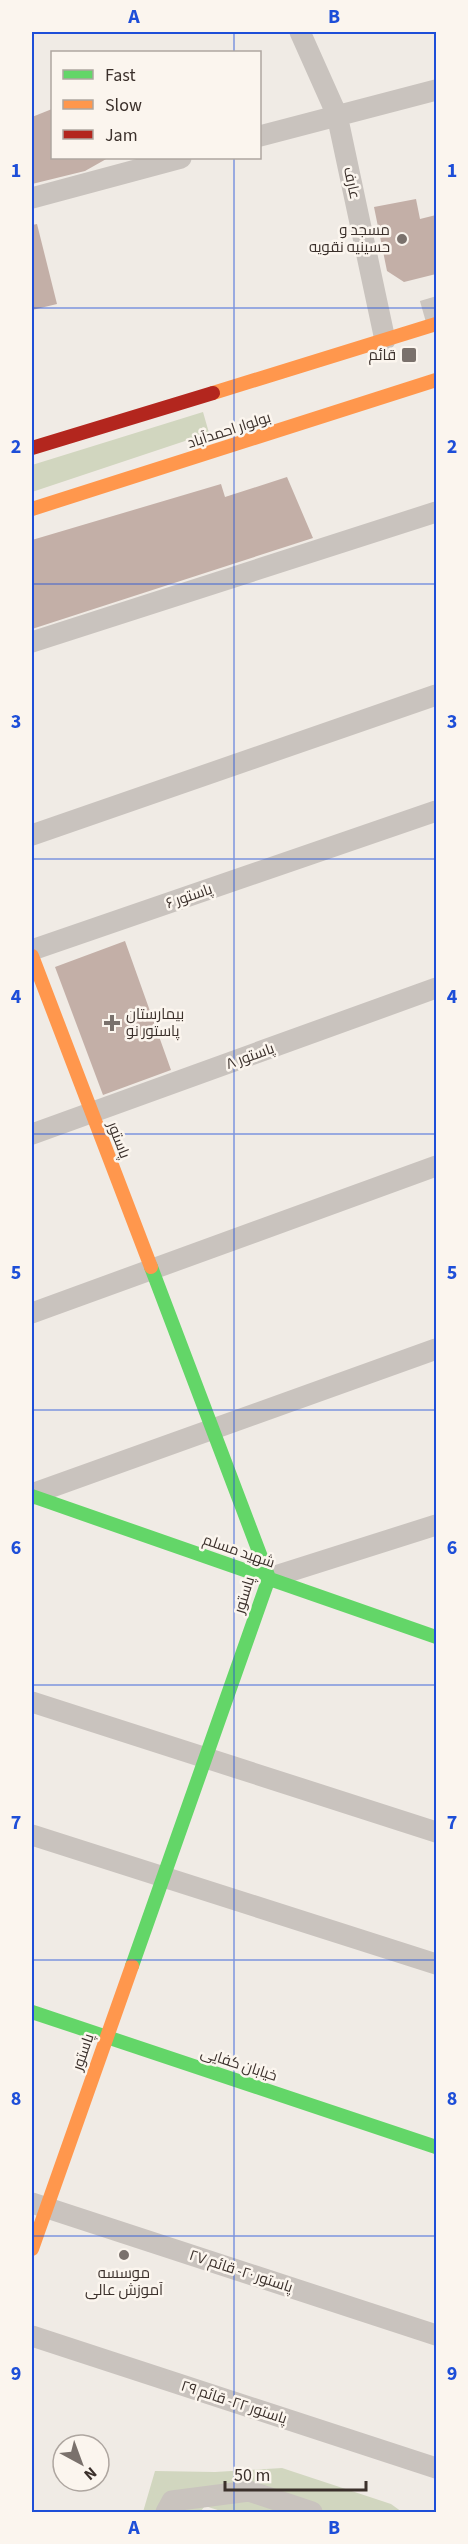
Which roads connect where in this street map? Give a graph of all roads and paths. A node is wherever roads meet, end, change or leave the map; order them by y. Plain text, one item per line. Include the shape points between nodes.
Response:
1 (300, 32) edge
2 (436, 90) edge
3 (338, 115) junction
4 (261, 136) edge
5 (177, 159) edge
6 (32, 198) edge
7 (436, 324) edge
8 (385, 340) junction
9 (436, 380) edge
10 (32, 448) edge
11 (32, 509) edge
12 (436, 512) edge
13 (32, 642) edge
14 (436, 695) edge
15 (436, 811) edge
16 (32, 835) edge
17 (32, 950) edge
18 (32, 956) edge
19 (436, 988) edge
20 (92, 1114) junction
21 (32, 1134) edge
22 (436, 1166) edge
23 (151, 1270) junction
24 (32, 1313) edge
25 (436, 1349) edge
26 (212, 1430) junction
27 (32, 1495) edge
28 (436, 1525) edge
29 (269, 1578) junction
30 (436, 1637) edge
31 (32, 1702) edge
32 (204, 1756) junction
33 (436, 1832) edge
34 (32, 1835) edge
35 (162, 1876) junction
36 (436, 1964) edge
37 (32, 2012) edge
38 (106, 2037) junction
39 (436, 2147) edge
40 (39, 2205) edge
41 (32, 2249) edge
42 (436, 2335) edge
43 (32, 2336) edge
44 (436, 2468) edge
45 (166, 2512) edge
46 (312, 2512) edge

1 - 3 street, عارف
2 - 3 street
3 - 4 street
3 - 8 street, عارف
5 - 6 street
7 - 8 street
8 - 10 street
9 - 11 street, بولوار احمدآباد
12 - 13 street
14 - 16 street
15 - 17 street, پاستور ۶
18 - 20 street, پاستور
19 - 20 street, پاستور ۸
20 - 21 street, پاستور ۸
20 - 23 street, پاستور
22 - 23 street
23 - 24 street
23 - 26 street, پاستور
25 - 26 street
26 - 27 street
26 - 29 street, پاستور
27 - 29 street, شهید مسلم
28 - 29 street
29 - 30 street, شهید مسلم
29 - 32 street, پاستور
31 - 32 street
32 - 33 street
32 - 35 street, پاستور
34 - 35 street
35 - 36 street
35 - 38 street, پاستور
37 - 38 street, خیابان کفایی
38 - 39 street, خیابان کفایی
38 - 40 street, پاستور
40 - 41 street, پاستور
40 - 42 street, پاستور ۲۰- قائم ۲۷
43 - 44 street, پاستور ۲۲- قائم ۲۹
45 - 46 street via 171,2501 249,2491

